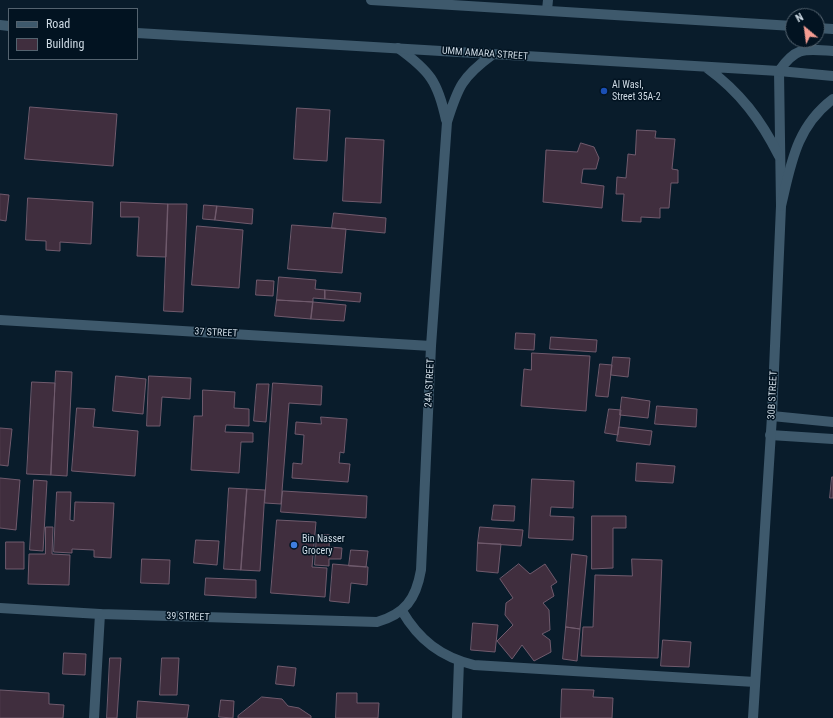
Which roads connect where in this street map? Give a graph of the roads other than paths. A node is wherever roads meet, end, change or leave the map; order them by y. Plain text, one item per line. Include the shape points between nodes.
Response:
1 (371, 0) edge
2 (548, 5) edge
3 (785, 25) edge
4 (138, 33) edge
5 (398, 48) junction
6 (833, 51) edge
7 (492, 55) junction
8 (707, 68) junction
9 (779, 71) junction
10 (833, 76) edge
11 (833, 99) edge
12 (447, 122) junction
13 (779, 156) junction
14 (781, 206) junction
15 (0, 320) edge
16 (431, 346) junction
17 (772, 416) junction
18 (833, 422) edge
19 (770, 435) junction
20 (833, 439) edge
21 (0, 608) edge
22 (402, 611) junction
23 (100, 614) junction
24 (377, 622) joint
25 (459, 661) junction
26 (755, 682) junction
27 (94, 718) edge
28 (457, 718) edge
29 (753, 718) edge

1 - 2 street
2 - 3 street
4 - 5 street, UMM AMARA STREET
5 - 7 street, UMM AMARA STREET
5 - 12 street, 24A STREET via 418,63 433,80 442,100
6 - 9 street via 800,51 792,55
7 - 8 street, UMM AMARA STREET
7 - 12 street, 24A STREET via 463,81 457,90
8 - 9 street, UMM AMARA STREET
8 - 13 street via 725,81 750,107
9 - 10 street, UMM AMARA STREET
9 - 13 street, 30B STREET
11 - 14 street via 818,112 799,139
12 - 16 street, 24A STREET
13 - 14 street, 30B STREET
14 - 17 street, 30B STREET
15 - 16 street, 37 STREET
16 - 22 street, 24A STREET via 421,570 412,600
17 - 18 street
17 - 19 street, 30B STREET
19 - 20 street
19 - 26 street, 30B STREET
21 - 23 street, 39 STREET
22 - 24 street, 24A STREET
22 - 25 street via 412,628 425,642
23 - 24 street, 39 STREET
23 - 27 street
25 - 26 street via 474,665
25 - 28 street
26 - 29 street, 30B STREET

